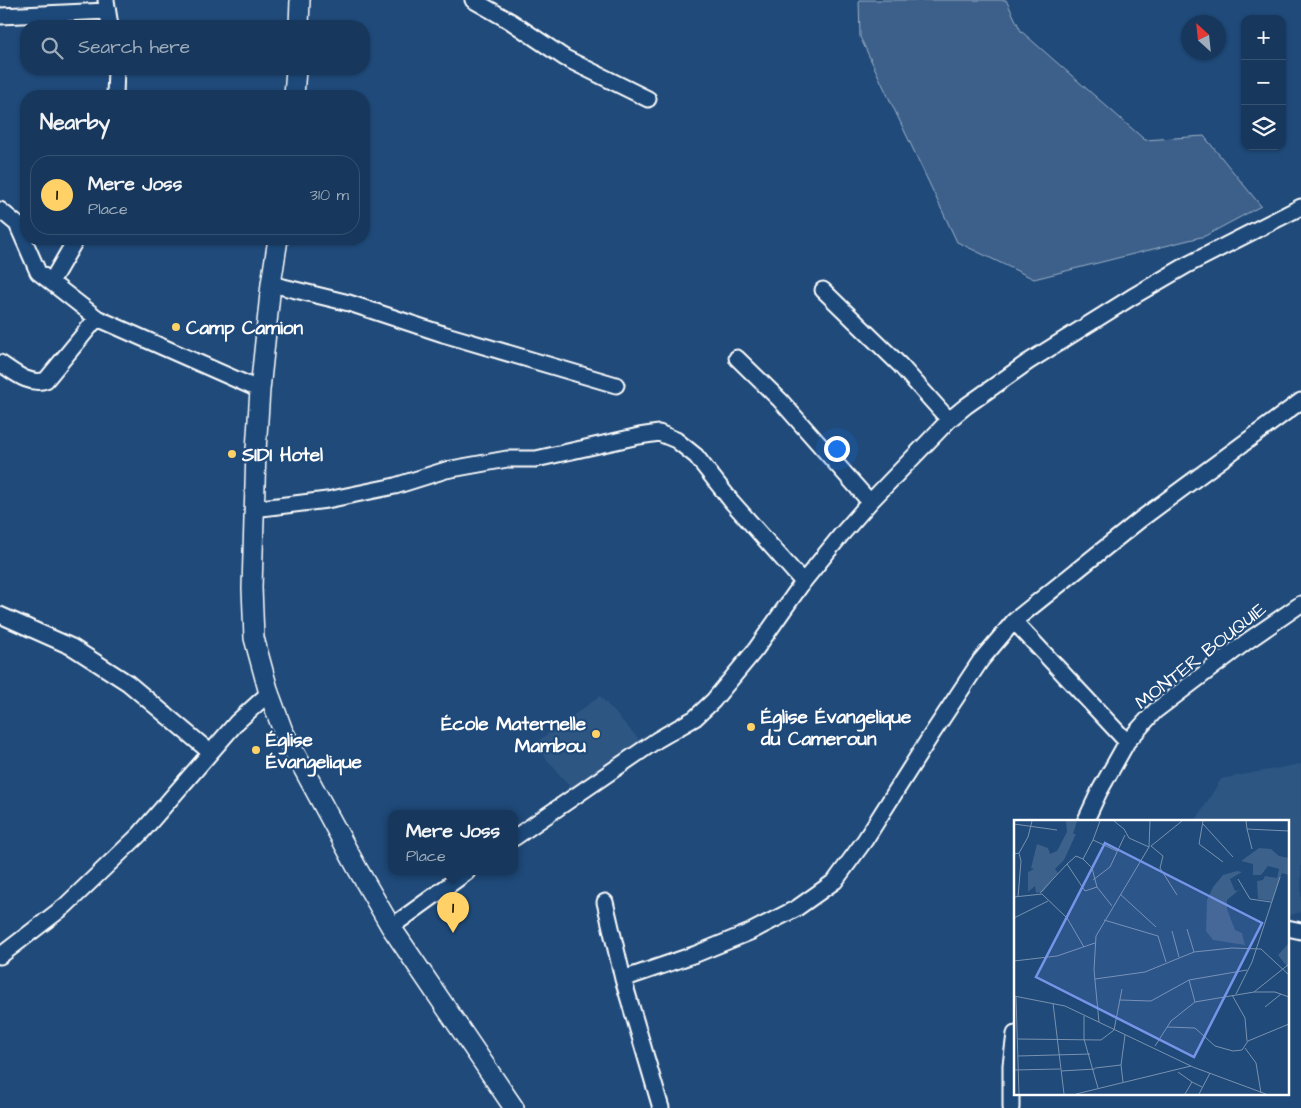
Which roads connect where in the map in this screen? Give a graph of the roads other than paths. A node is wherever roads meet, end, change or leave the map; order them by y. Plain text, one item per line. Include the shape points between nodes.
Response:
1 (300, 0) edge
2 (473, 0) edge
3 (107, 6) edge
4 (0, 16) edge
5 (109, 20) edge
6 (299, 20) edge
7 (116, 75) edge
8 (296, 75) edge
9 (114, 90) edge
10 (294, 90) edge
11 (648, 99) dead end
12 (1301, 207) edge
13 (0, 210) edge
14 (20, 231) edge
15 (26, 245) edge
16 (73, 245) edge
17 (277, 245) edge
18 (51, 282) junction
19 (271, 284) junction
20 (823, 290) dead end
21 (97, 318) junction
22 (738, 358) dead end
23 (0, 363) edge
24 (616, 384) dead end
25 (260, 390) junction
26 (1301, 401) edge
27 (949, 420) junction
28 (870, 502) junction
29 (253, 509) junction
30 (803, 582) junction
31 (1301, 604) edge
32 (0, 615) edge
33 (1014, 621) junction
34 (268, 693) junction
35 (1127, 742) junction
36 (210, 752) junction
37 (1087, 820) edge
38 (518, 835) edge
39 (463, 875) edge
40 (605, 902) dead end
41 (391, 927) junction
42 (1288, 928) edge
43 (1301, 931) edge
44 (0, 956) edge
45 (623, 979) junction
46 (1014, 1044) edge
47 (514, 1108) edge
48 (661, 1108) edge
49 (1011, 1108) edge

1 - 6 street
2 - 11 street via 565,58
3 - 4 street
3 - 5 street
7 - 9 street
8 - 10 street
12 - 27 street via 1132,297 1028,362
13 - 14 street via 17,224
15 - 18 street via 38,272
16 - 18 street
17 - 19 street
18 - 21 street
19 - 24 street via 349,303
19 - 25 street
20 - 27 street via 900,365
21 - 23 street via 46,380 31,382
21 - 25 street
22 - 28 street via 780,400
25 - 29 street
26 - 33 street via 1142,519
27 - 28 street
28 - 30 street
29 - 30 street via 327,500 395,486 446,470 507,459 536,458 659,433 676,440 696,456
29 - 34 street via 254,638
30 - 38 street via 756,649 695,718 657,740
31 - 35 street, MONTER BOUQUIE via 1156,711
32 - 36 street via 72,647 128,683
33 - 35 street
33 - 45 street via 981,660 835,882 797,908 750,932
34 - 36 street
34 - 41 street via 283,731
35 - 37 street, MONTER BOUQUIE
36 - 44 street via 140,834 65,906
39 - 41 street
40 - 45 street
41 - 47 street
42 - 43 street
45 - 48 street
46 - 49 street

